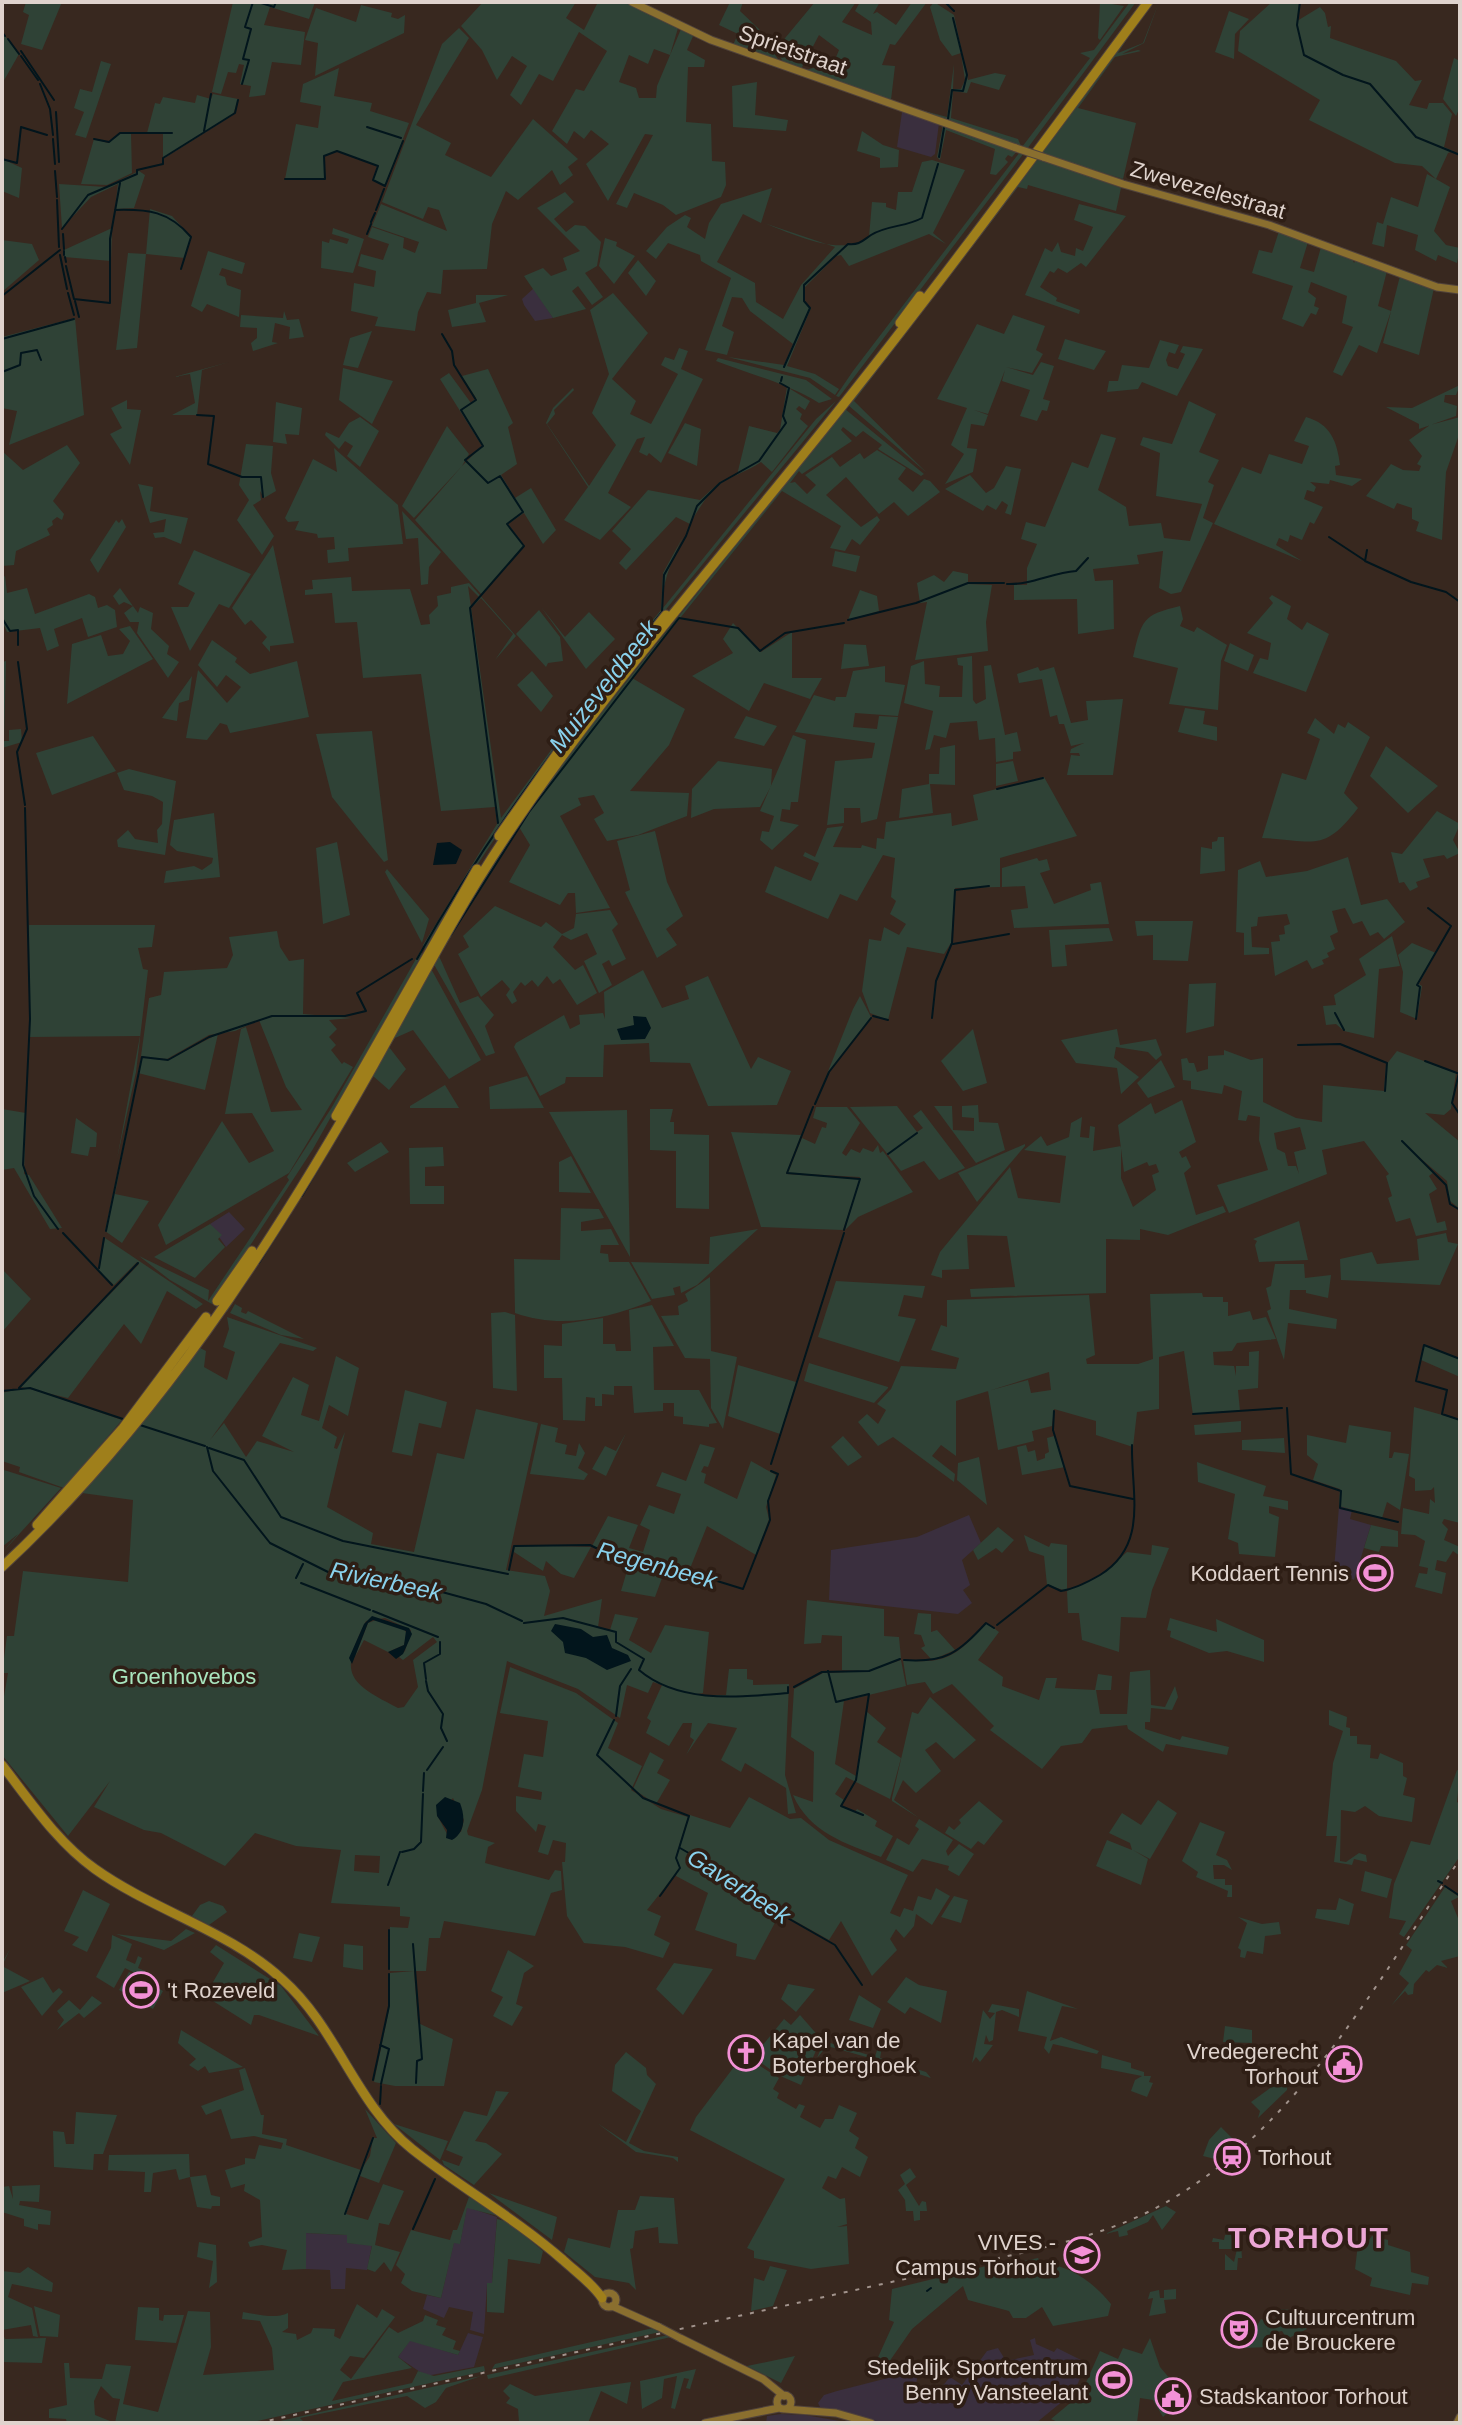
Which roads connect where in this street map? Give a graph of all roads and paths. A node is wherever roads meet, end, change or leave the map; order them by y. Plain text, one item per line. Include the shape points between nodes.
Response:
1 (632, 2) edge
2 (1140, 2) edge
3 (1148, 2) edge
4 (946, 123) joint
5 (1460, 290) edge
6 (2, 1560) edge
7 (2, 1570) edge
8 (2, 1765) edge
9 (604, 2296) joint
10 (782, 2403) junction
11 (818, 2410) junction
12 (1460, 2417) edge
13 (705, 2423) edge
14 (862, 2423) edge
15 (871, 2423) edge
16 (1457, 2423) edge

1 - 4 main road, Sprietstraat via 711,40
2 - 6 highway via 879,351 536,781 463,890 315,1152 215,1304 113,1439
3 - 7 highway via 869,373 541,785 469,893 373,1066 245,1272 133,1426
4 - 5 main road, Zwevezelestraat, bridge via 1269,225 1437,287
8 - 9 highway via 56,1833 95,1869 250,1955 287,1983 393,2132 450,2178 516,2219
9 - 10 main road, bridge via 604,2305 616,2305 775,2388
10 - 11 main road
10 - 13 main road
11 - 14 main road
11 - 15 main road
12 - 16 main road

